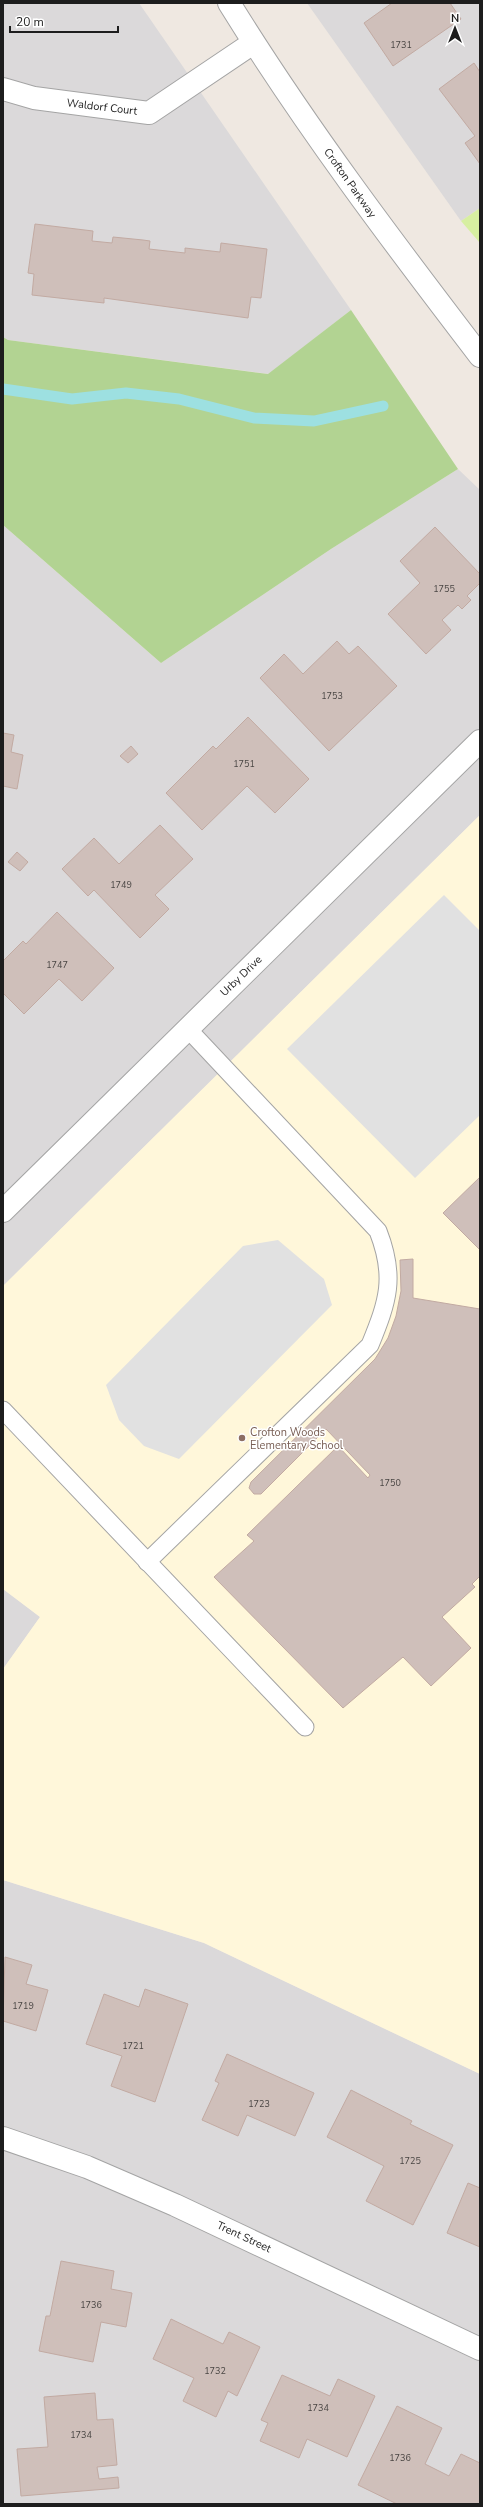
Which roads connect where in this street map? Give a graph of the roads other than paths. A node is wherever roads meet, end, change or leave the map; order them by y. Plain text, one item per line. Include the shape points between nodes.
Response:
1 (229, 3) edge
2 (253, 43) junction
3 (3, 89) edge
4 (480, 356) edge
5 (480, 741) edge
6 (187, 1028) junction
7 (3, 1211) edge
8 (3, 1410) edge
9 (147, 1562) junction
10 (305, 1727) dead end
11 (3, 2138) edge
12 (480, 2349) edge

1 - 2 street, Crofton Parkway
2 - 3 street, Waldorf Court via 149,113 34,98
2 - 4 street, Crofton Parkway via 364,206
5 - 6 street, Urby Drive
6 - 7 street, Urby Drive
6 - 9 lane via 378,1232 387,1256 388,1282 383,1313 370,1345
8 - 9 lane
9 - 10 lane
11 - 12 street, Trent Street via 87,2167 175,2205

